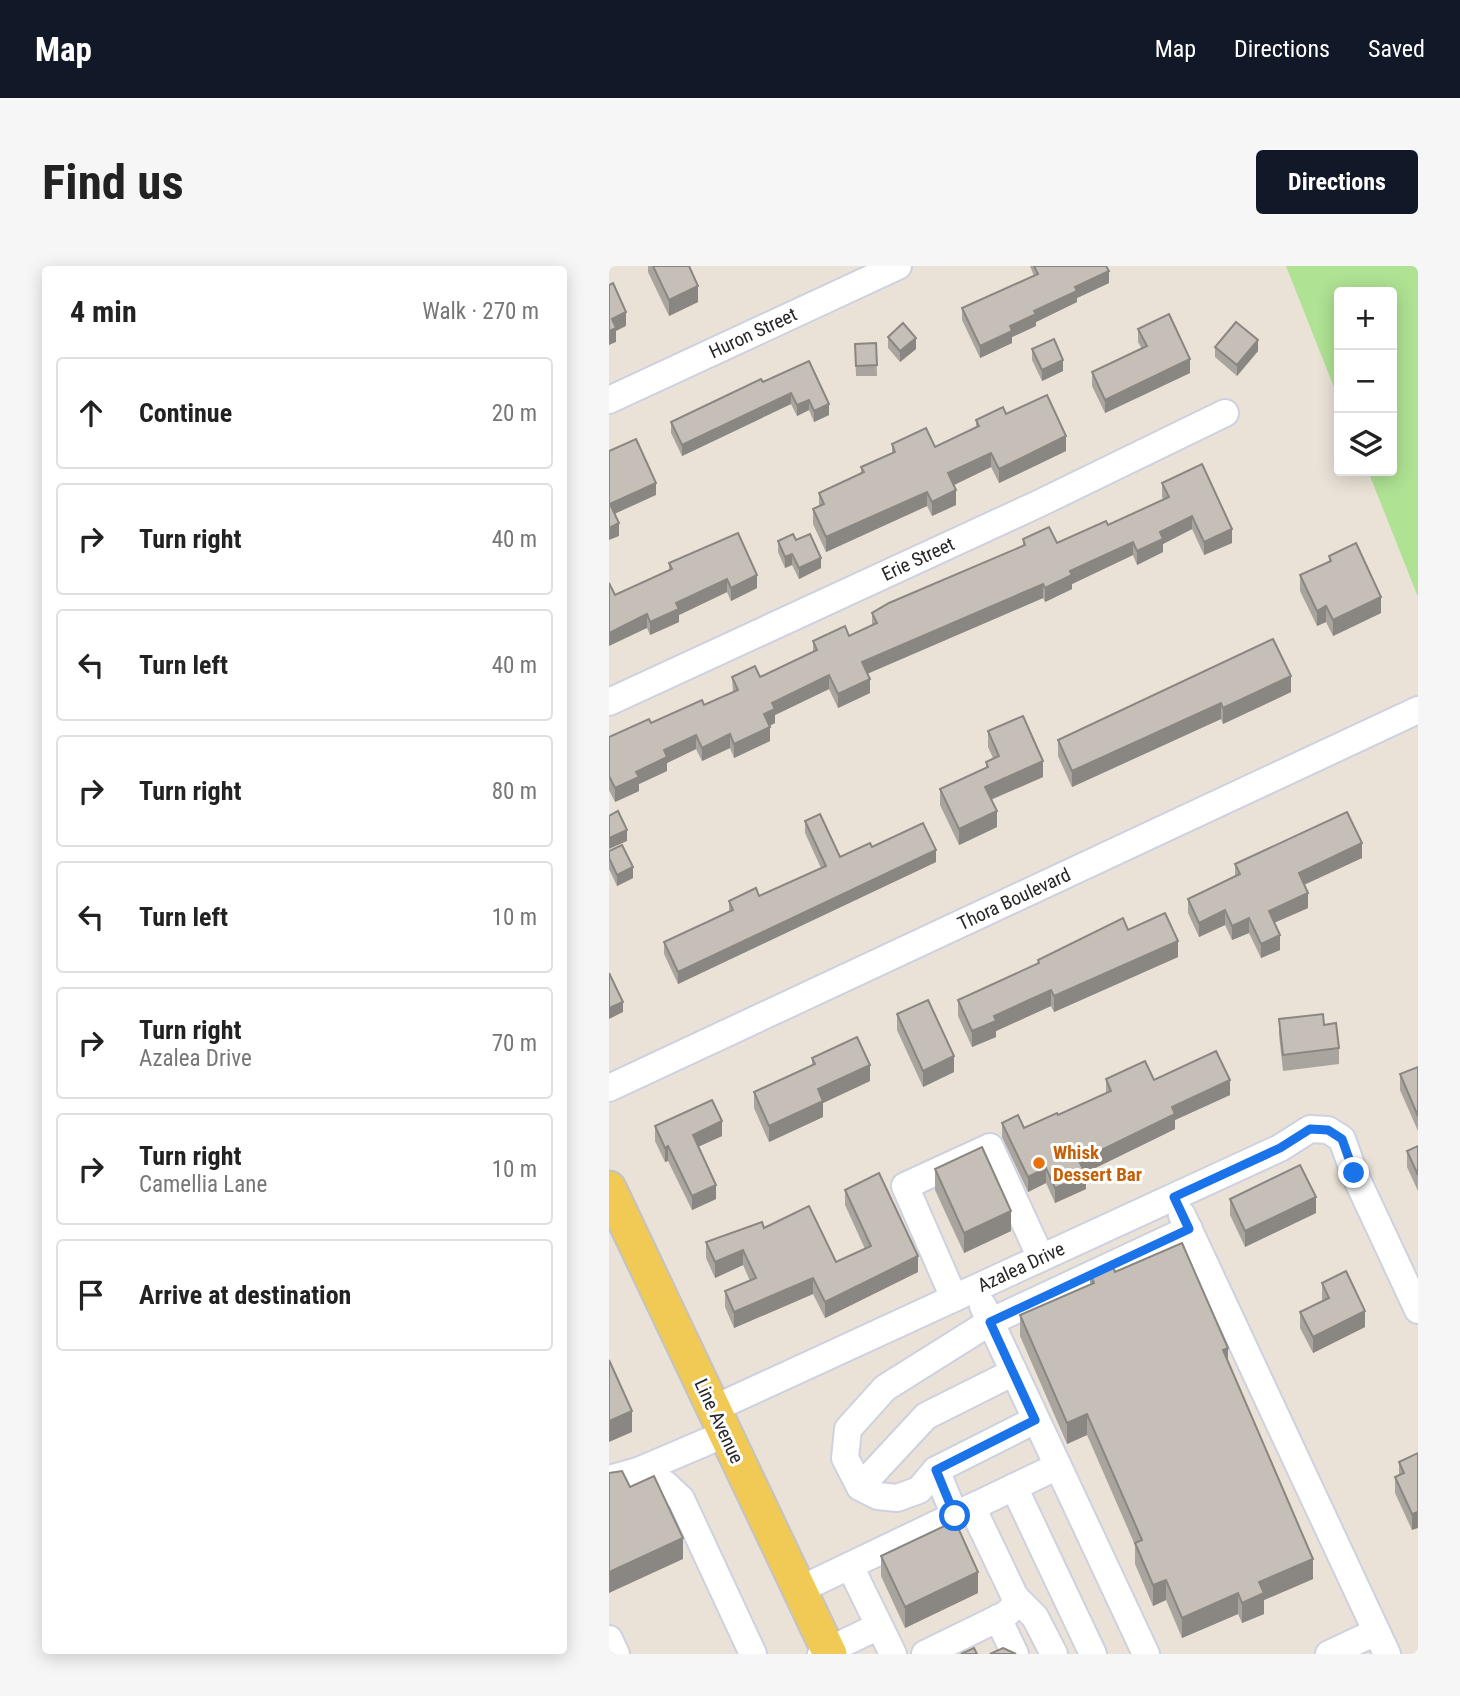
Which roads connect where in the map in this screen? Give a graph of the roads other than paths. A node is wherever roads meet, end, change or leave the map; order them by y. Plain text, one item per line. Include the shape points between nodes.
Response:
1 (898, 266) edge
2 (609, 400) edge
3 (1225, 413) dead end
4 (609, 702) edge
5 (1418, 710) edge
6 (609, 1088) edge
7 (609, 1188) edge
8 (1174, 1197) junction
9 (1189, 1229) junction
10 (1041, 1258) junction
11 (964, 1293) junction
12 (1418, 1310) edge
13 (990, 1322) junction
14 (1014, 1372) junction
15 (1035, 1420) junction
16 (719, 1421) junction
17 (1058, 1466) junction
18 (936, 1470) junction
19 (638, 1471) junction
20 (609, 1479) edge
21 (860, 1487) junction
22 (1014, 1487) junction
23 (964, 1511) junction
24 (850, 1566) junction
25 (799, 1590) junction
26 (1015, 1597) junction
27 (998, 1618) junction
28 (879, 1626) junction
29 (609, 1639) edge
30 (1382, 1643) edge
31 (826, 1653) edge
32 (616, 1654) edge
33 (753, 1654) edge
34 (893, 1654) edge
35 (925, 1654) edge
36 (1015, 1654) edge
37 (1054, 1654) edge
38 (1093, 1654) edge
39 (1146, 1654) edge
40 (1329, 1654) edge

1 - 2 street, Huron Street
3 - 4 street, Erie Street
5 - 6 street, Thora Boulevard
7 - 16 main road, Line Avenue
8 - 9 street
8 - 10 street, Azalea Drive
8 - 12 street, Azalea Drive via 1280,1148 1310,1129 1328,1130 1342,1139 1349,1152 1354,1173
9 - 13 street
9 - 30 street
10 - 11 street, Azalea Drive
10 - 11 street via 990,1147 905,1186
11 - 13 street
11 - 16 street, Azalea Drive
13 - 14 street
13 - 21 street via 885,1388 848,1429 845,1458
14 - 15 street
14 - 21 street via 926,1416
15 - 17 street
15 - 18 street
16 - 19 street, Azalea Drive
16 - 25 main road, Line Avenue
17 - 22 street
17 - 39 street
18 - 21 street via 919,1490 897,1498
18 - 23 street
19 - 20 street, Azalea Drive
19 - 33 street via 665,1483 681,1499
22 - 23 street
22 - 38 street
23 - 24 street
23 - 26 street
24 - 25 street
24 - 28 street
25 - 31 main road, Line Avenue
26 - 27 street via 1014,1607
26 - 37 street via 1035,1617
27 - 35 street
27 - 36 street
28 - 31 street
28 - 34 street
29 - 32 street
30 - 40 street

